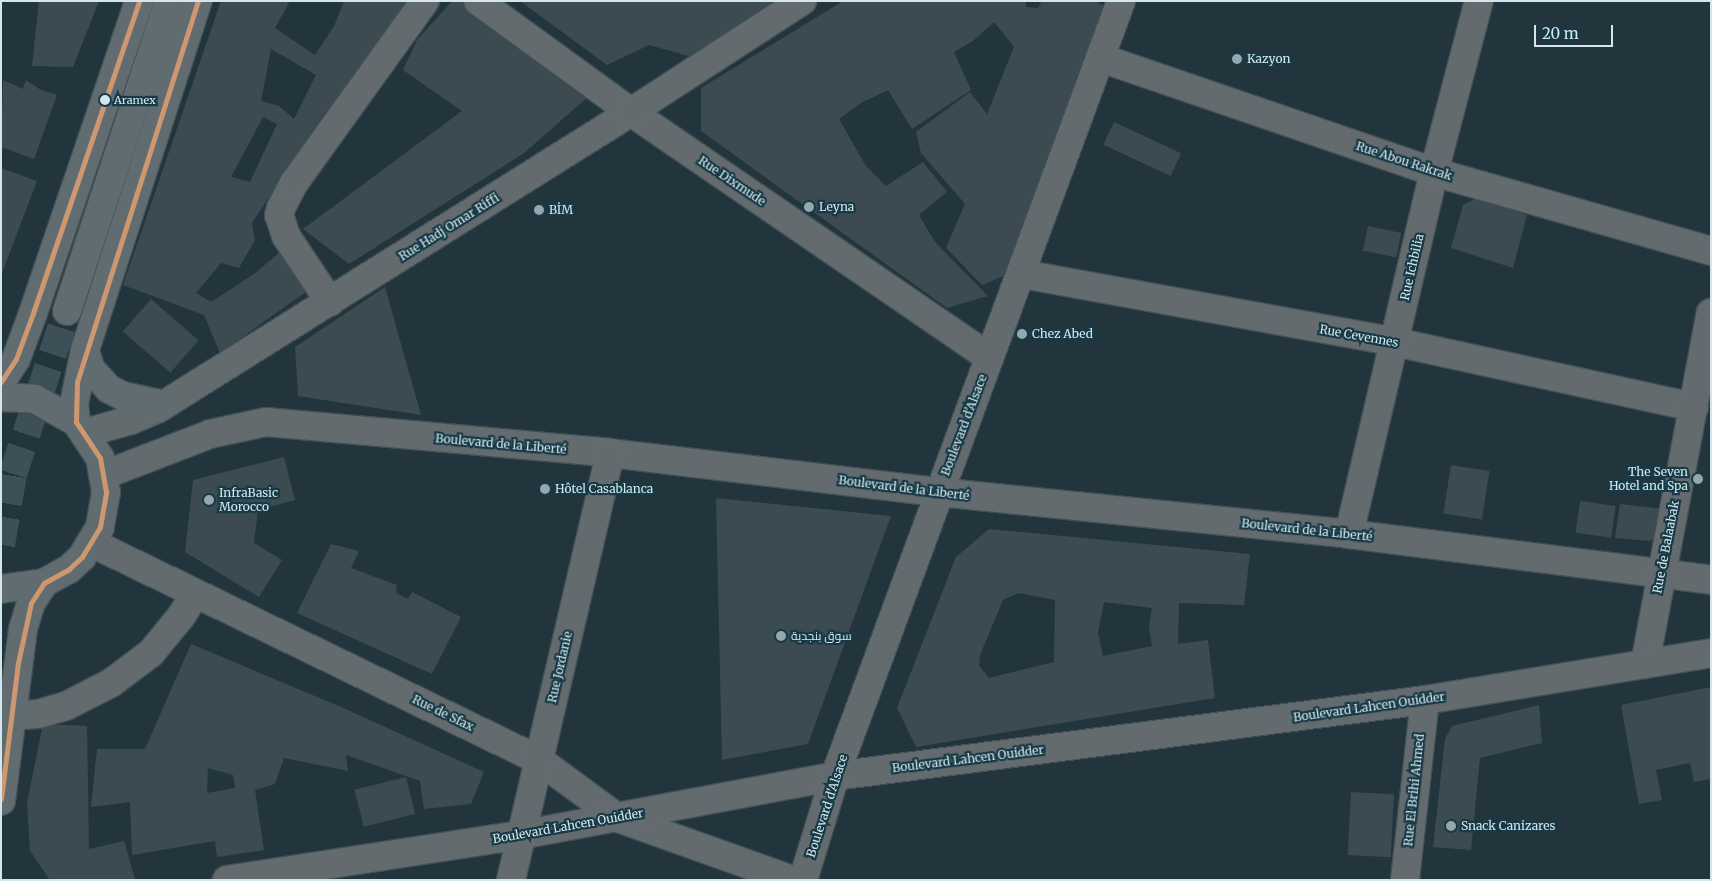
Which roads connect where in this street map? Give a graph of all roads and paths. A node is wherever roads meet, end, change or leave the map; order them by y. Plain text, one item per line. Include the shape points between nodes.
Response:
1 (139, 1) edge
2 (168, 1) edge
3 (198, 1) edge
4 (426, 1) edge
5 (478, 1) edge
6 (802, 1) edge
7 (1121, 1) edge
8 (1479, 1) edge
9 (1102, 58) junction
10 (631, 112) junction
11 (1434, 172) junction
12 (1711, 251) edge
13 (1022, 274) junction
14 (330, 302) junction
15 (67, 311) tunnel mouth
16 (1711, 313) edge
17 (27, 329) junction
18 (1, 340) edge
19 (1395, 342) junction
20 (85, 350) junction
21 (990, 357) junction
22 (1, 382) edge
23 (1, 397) edge
24 (164, 405) junction
25 (1694, 407) junction
26 (81, 427) junction
27 (610, 453) junction
28 (104, 475) junction
29 (938, 492) junction
30 (1349, 534) junction
31 (92, 543) junction
32 (1660, 573) junction
33 (1711, 580) edge
34 (44, 583) junction
35 (1, 589) edge
36 (194, 594) junction
37 (1711, 653) edge
38 (1645, 664) junction
39 (1425, 700) junction
40 (10, 716) junction
41 (538, 760) junction
42 (835, 776) junction
43 (1, 801) edge
44 (618, 818) junction
45 (521, 835) junction
46 (1411, 879) edge
47 (227, 880) edge
48 (511, 880) edge
49 (792, 880) edge
50 (803, 880) edge

1 - 17 main road
2 - 15 main road
3 - 20 main road
4 - 14 street via 294,183 280,208 279,216 286,236
5 - 10 street, Rue Dixmude
6 - 10 street, Rue Hadj Omar Riffi
7 - 9 street, Boulevard d'Alsace
8 - 11 street, Rue Ichbilia
9 - 11 street, Rue Abou Rakrak
9 - 13 street, Boulevard d'Alsace
10 - 14 street, Rue Hadj Omar Riffi
10 - 21 street, Rue Dixmude
11 - 12 street, Rue Abou Rakrak
11 - 19 street, Rue Ichbilia
13 - 19 street, Rue Cevennes
13 - 21 street, Boulevard d'Alsace
14 - 24 street, Rue Hadj Omar Riffi
16 - 25 street, Rue de Balaabak
17 - 18 main road
17 - 22 main road via 16,359
19 - 25 street, Rue Cevennes
19 - 30 street, Rue Ichbilia
20 - 24 main road via 90,368 109,389 123,396
20 - 26 main road via 74,404
21 - 29 street, Boulevard d'Alsace
23 - 26 main road via 35,400
24 - 26 street, Rue Hadj Omar Riffi via 131,420
25 - 32 street, Rue de Balaabak
26 - 28 main road via 97,451
27 - 28 street, Boulevard de la Liberté via 266,422 210,434
27 - 29 street, Boulevard de la Liberté
27 - 41 street, Rue Jordanie
28 - 31 main road via 104,510
29 - 30 street, Boulevard de la Liberté
29 - 42 street, Boulevard d'Alsace
30 - 32 street, Boulevard de la Liberté
31 - 34 main road via 69,569
31 - 36 street, Rue de Sfax
32 - 33 street, Boulevard de la Liberté
32 - 38 street, Rue de Balaabak
34 - 35 main road
34 - 40 main road via 31,603 23,629
36 - 40 street via 182,615 151,653 111,684 66,706 38,714
36 - 41 street, Rue de Sfax
37 - 38 street, Boulevard Lahcen Ouidder
38 - 39 street, Boulevard Lahcen Ouidder
39 - 42 street, Boulevard Lahcen Ouidder
39 - 46 street, Rue El Brihi Ahmed
40 - 43 main road
41 - 44 street, Rue de Sfax
41 - 45 street, Rue Jordanie
42 - 44 street, Boulevard Lahcen Ouidder
42 - 50 street, Boulevard d'Alsace
44 - 45 street, Boulevard Lahcen Ouidder
44 - 49 street, Rue de Sfax
45 - 47 street, Boulevard Lahcen Ouidder
45 - 48 street, Rue Jordanie

